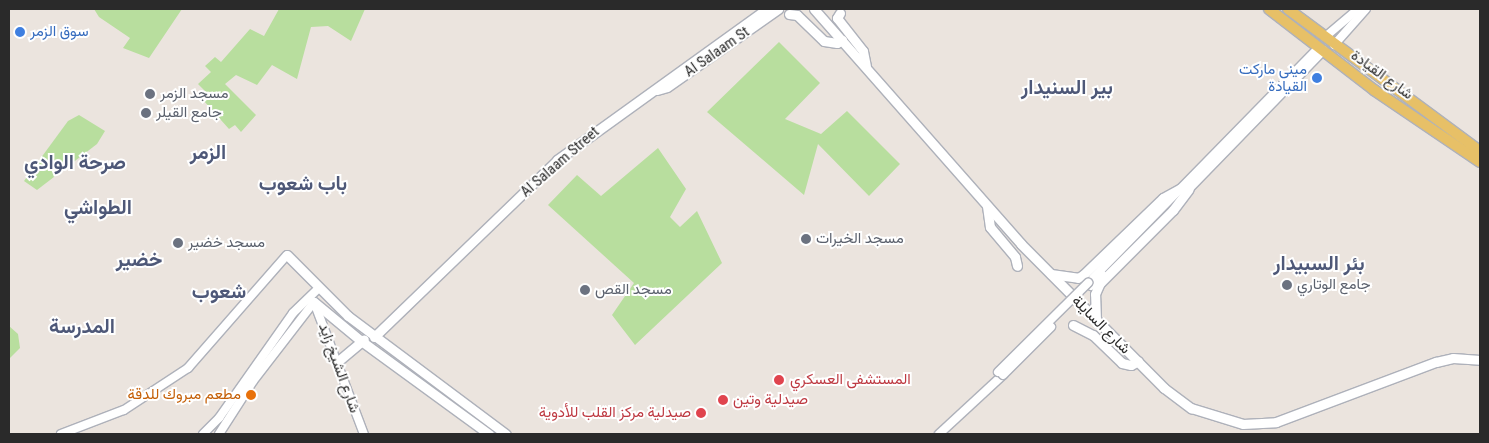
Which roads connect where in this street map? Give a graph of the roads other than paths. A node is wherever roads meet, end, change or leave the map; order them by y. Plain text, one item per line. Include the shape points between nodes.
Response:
1 (766, 9) edge
2 (778, 9) edge
3 (814, 9) edge
4 (1269, 9) edge
5 (1288, 9) edge
6 (1358, 9) edge
7 (1366, 9) edge
8 (789, 14) dead end
9 (840, 14) dead end
10 (1325, 37) junction
11 (842, 40) junction
12 (1334, 45) junction
13 (1321, 49) junction
14 (866, 66) junction
15 (654, 91) junction
16 (1480, 151) edge
17 (1480, 162) edge
18 (1187, 188) junction
19 (987, 206) junction
20 (287, 255) joint
21 (1017, 266) dead end
22 (1051, 274) junction
23 (318, 289) junction
24 (314, 302) junction
25 (1096, 320) junction
26 (1073, 325) dead end
27 (374, 337) junction
28 (360, 340) junction
29 (1480, 360) edge
30 (1138, 361) junction
31 (337, 362) junction
32 (61, 434) edge
33 (202, 434) edge
34 (219, 434) edge
35 (364, 434) edge
36 (489, 434) edge
37 (506, 434) edge
38 (939, 434) edge

1 - 15 main road, Al Salaam Street
2 - 15 main road, Al Salaam St via 667,87
3 - 11 main road, شارع السايلة
4 - 13 main road, شارع القيادة
5 - 10 main road, شارع القيادة
6 - 10 street
7 - 12 street
8 - 11 main road via 798,16 824,41 838,43
9 - 14 main road via 837,18 863,51
10 - 12 main road, شارع القيادة
11 - 14 main road, شارع السايلة
12 - 16 main road, شارع القيادة
13 - 17 main road, شارع القيادة via 1374,90
13 - 18 street
14 - 19 main road, شارع السايلة
15 - 27 main road, Al Salaam Street via 557,160
18 - 22 main road via 1163,198 1083,275 1078,278
18 - 25 main road via 1173,210 1100,283 1095,294
18 - 38 street, bridge
19 - 21 main road via 990,227 1015,257
19 - 22 main road, شارع السايلة
20 - 23 main road
20 - 32 street via 188,368 138,402 85,427
22 - 25 main road, شارع السايلة
23 - 27 main road
23 - 33 street via 293,313 219,418
24 - 28 main road
24 - 31 street, شارع الشيخ زايد
24 - 34 street via 252,382
25 - 30 main road, شارع السايلة
26 - 30 main road via 1093,335 1122,363 1131,365
27 - 28 main road
27 - 37 main road
28 - 31 main road
28 - 36 main road
29 - 30 main road, شارع السايلة via 1454,358 1436,362 1292,418 1254,425 1223,420 1191,408 1172,395
31 - 35 street, شارع الشيخ زايد

